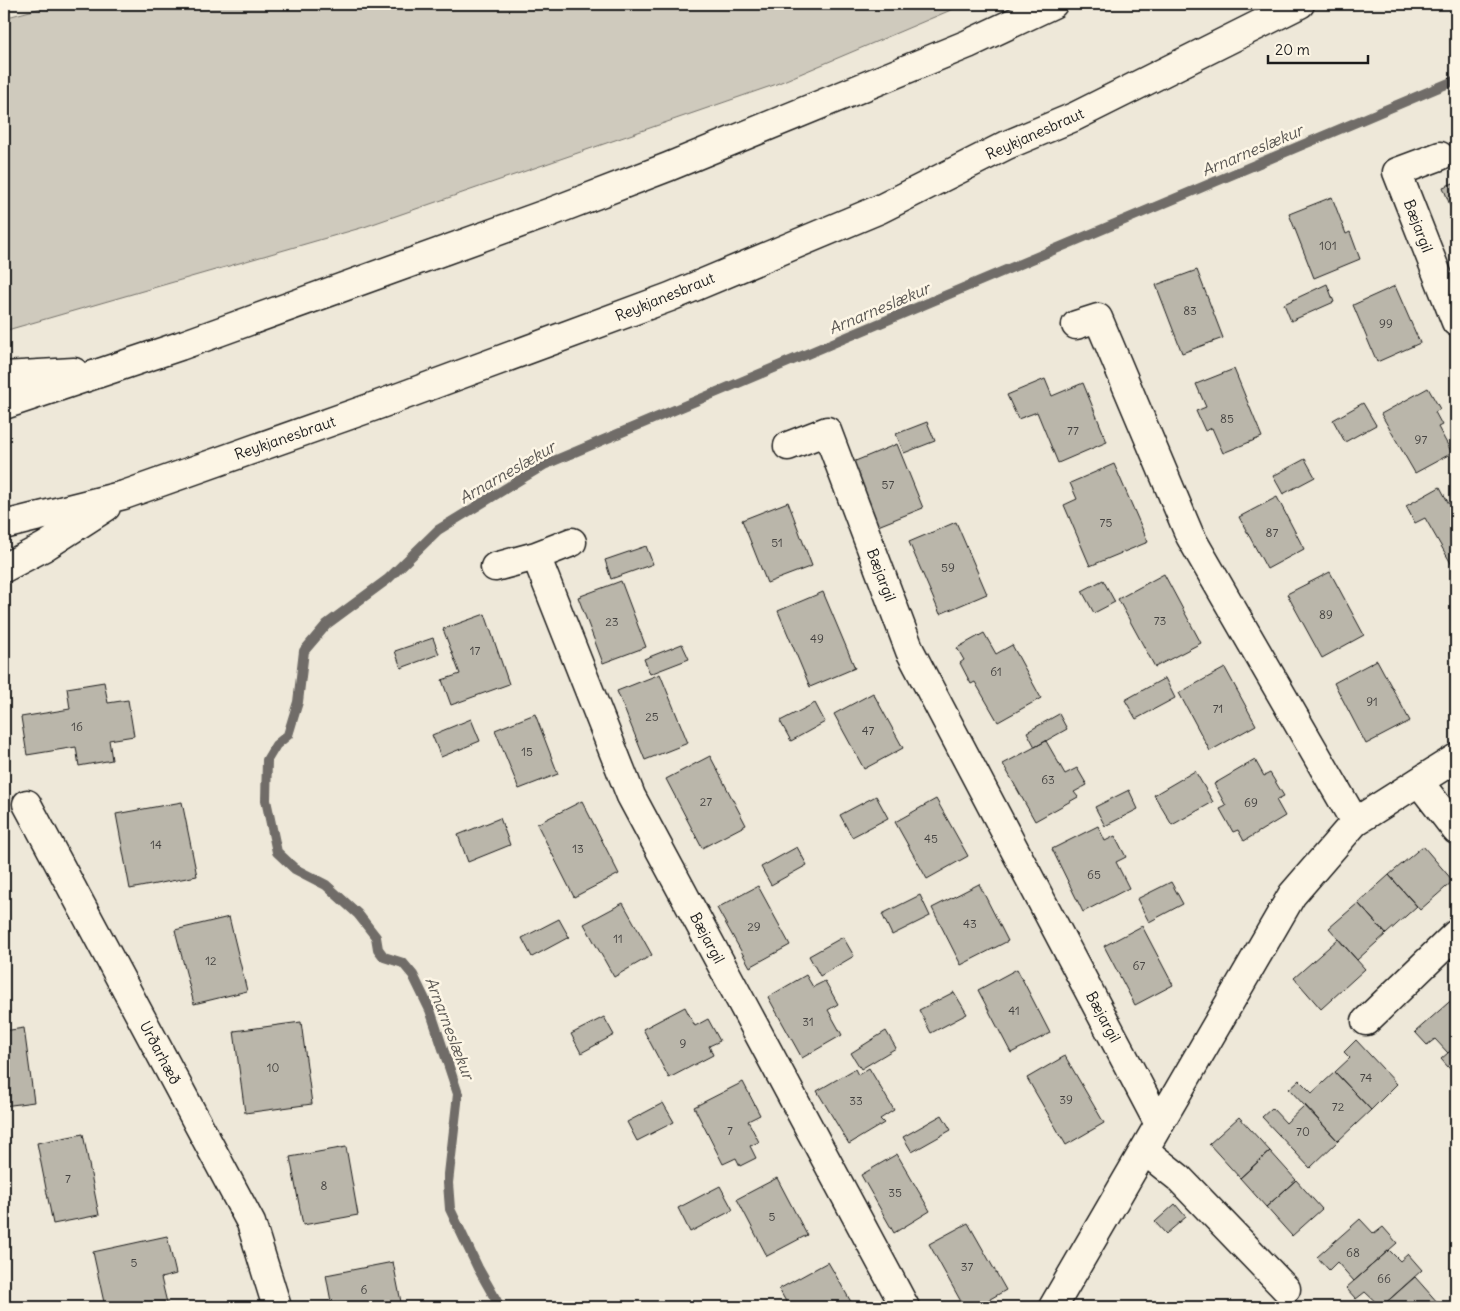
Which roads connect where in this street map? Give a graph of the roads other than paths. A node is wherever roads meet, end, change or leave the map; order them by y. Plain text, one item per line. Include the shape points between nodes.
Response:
1 (1054, 4) edge
2 (1300, 4) edge
3 (1440, 156) dead end
4 (1456, 322) edge
5 (1076, 325) dead end
6 (106, 370) junction
7 (4, 376) edge
8 (4, 405) edge
9 (788, 446) dead end
10 (124, 495) junction
11 (4, 525) edge
12 (572, 542) dead end
13 (536, 556) junction
14 (495, 567) dead end
15 (4, 568) edge
16 (1456, 758) edge
17 (1419, 782) junction
18 (27, 804) dead end
19 (1355, 822) junction
20 (1456, 830) edge
21 (1456, 934) edge
22 (1366, 1020) dead end
23 (1159, 1124) junction
24 (1144, 1151) junction
25 (1286, 1289) dead end
26 (277, 1307) edge
27 (905, 1307) edge
28 (1053, 1307) edge

1 - 6 main road via 968,44 542,216
2 - 10 main road, Reykjanesbraut via 880,209 670,297
3 - 4 main road, Bæjargil via 1397,172
5 - 19 main road via 1098,318 1190,536
6 - 7 main road
6 - 8 main road
9 - 23 main road, Bæjargil via 827,431 910,651
10 - 11 main road, Reykjanesbraut
10 - 15 main road via 44,547
12 - 13 main road
13 - 14 main road
13 - 27 main road, Bæjargil via 631,796
16 - 17 main road
17 - 19 main road
17 - 20 main road
18 - 26 main road, Urðarhæð via 251,1223
19 - 23 main road via 1292,895
21 - 22 main road
23 - 24 main road
24 - 25 main road via 1179,1178
24 - 28 main road

